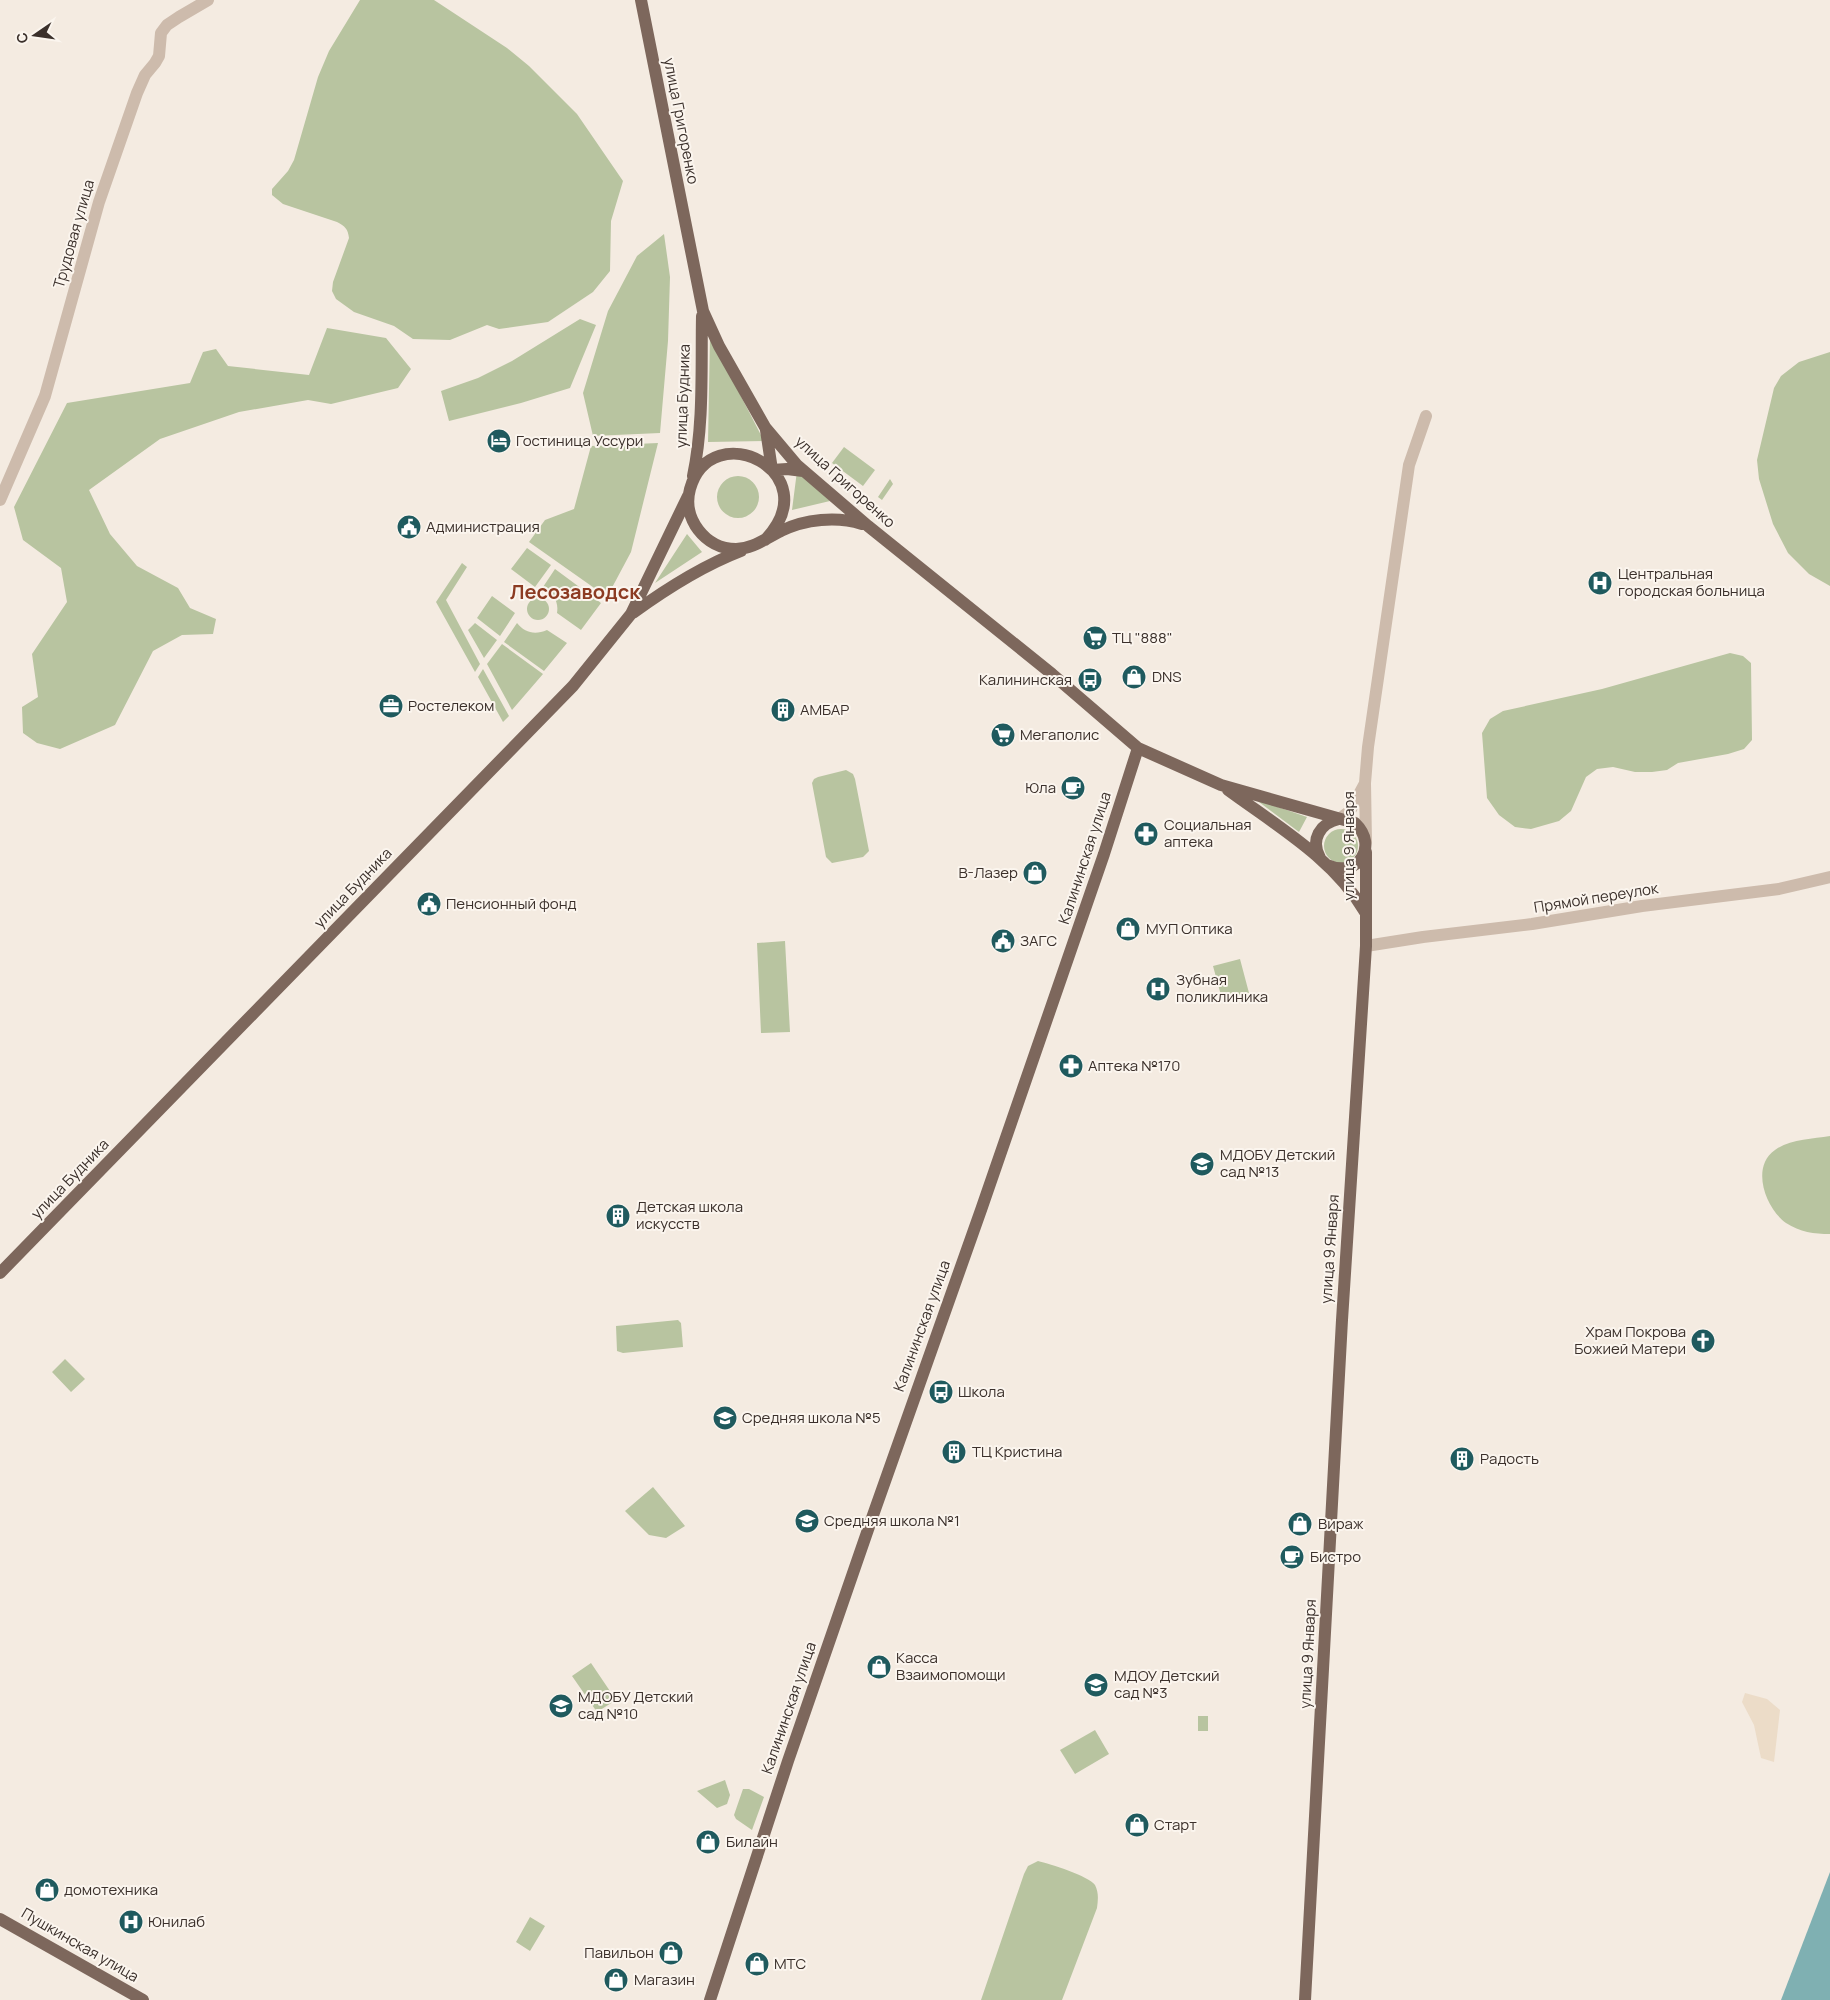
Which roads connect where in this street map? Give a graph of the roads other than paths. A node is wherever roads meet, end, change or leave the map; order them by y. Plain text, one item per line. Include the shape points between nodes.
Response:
1 (208, 0) edge
2 (641, 0) edge
3 (702, 311) junction
4 (1426, 416) dead end
5 (765, 426) junction
6 (772, 470) junction
7 (804, 471) junction
8 (692, 481) junction
9 (688, 496) junction
10 (0, 500) edge
11 (868, 526) junction
12 (765, 540) junction
13 (749, 547) junction
14 (631, 614) junction
15 (1138, 748) junction
16 (1365, 783) junction
17 (1222, 785) junction
18 (1339, 819) junction
19 (1366, 844) junction
20 (1324, 862) junction
21 (1830, 877) edge
22 (1365, 912) junction
23 (1366, 946) junction
24 (0, 1274) edge
25 (0, 1918) edge
26 (143, 2000) edge
27 (710, 2000) edge
28 (1305, 2000) edge

1 - 10 street, Трудовая улица via 167,25 155,63 137,93 99,202 45,396
2 - 3 main road, улица Григоренко
3 - 5 main road, улица Григоренко
3 - 8 main road, улица Будника via 699,436
4 - 16 street, улица 9 Января via 1409,465
5 - 6 main road
5 - 7 main road, улица Григоренко
6 - 7 main road
6 - 8 main road via 745,454 730,454 714,458
6 - 12 main road via 784,498 776,528
7 - 11 main road, улица Григоренко
8 - 9 main road
9 - 13 main road via 689,512 695,527 706,539 720,547
9 - 14 main road, улица Будника
11 - 12 main road via 850,521 820,520 782,530
11 - 15 main road, улица Григоренко via 1052,674
12 - 13 main road
13 - 14 main road via 692,575
14 - 24 main road, улица Будника via 573,686
15 - 17 main road, улица Григоренко
15 - 27 main road, Калининская улица via 1007,1136 800,1725
16 - 18 street via 1350,811
16 - 19 street, улица 9 Января
17 - 18 main road
17 - 20 main road
18 - 19 main road via 1355,823 1365,836
18 - 20 main road via 1325,824 1320,830 1316,846
19 - 20 main road via 1364,854 1352,866 1335,869
19 - 22 main road, улица 9 Января
20 - 22 main road via 1347,884
21 - 23 street, Прямой переулок via 1779,890 1642,906
22 - 23 main road, улица 9 Января
23 - 28 main road, улица 9 Января
25 - 26 main road, Пушкинская улица

